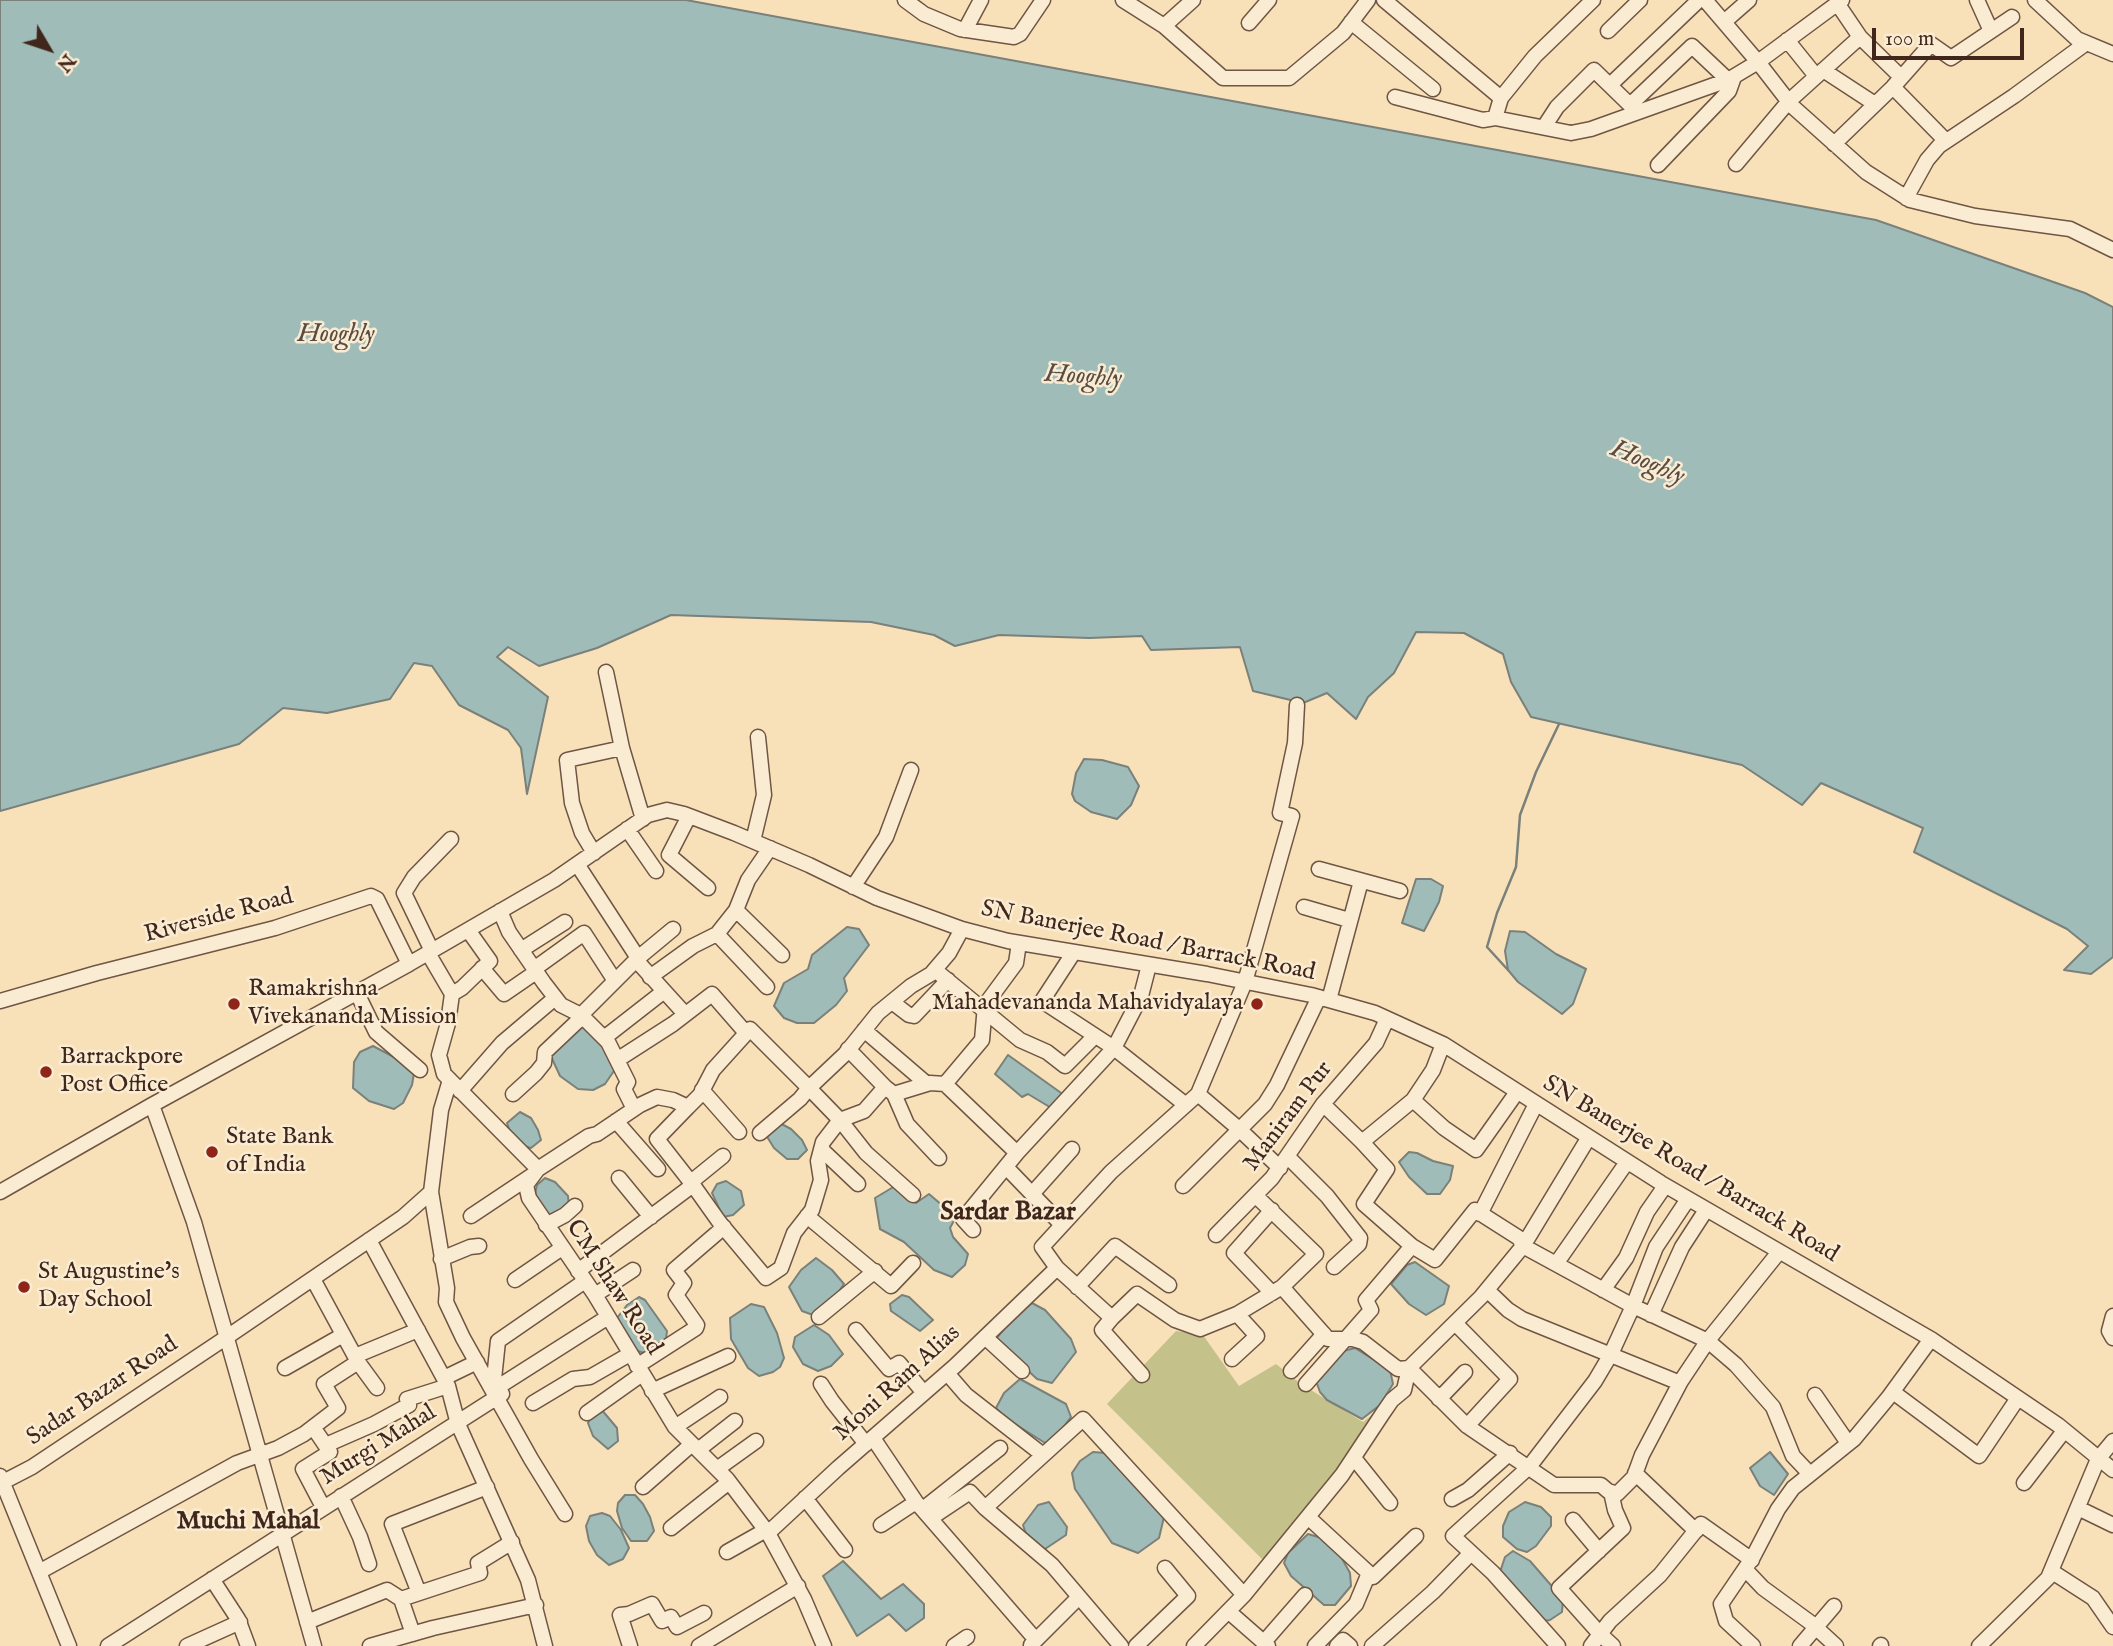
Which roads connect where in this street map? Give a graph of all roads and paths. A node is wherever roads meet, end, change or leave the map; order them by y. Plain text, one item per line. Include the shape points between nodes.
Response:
1 (905, 0) edge
2 (981, 0) edge
3 (1043, 0) edge
4 (1123, 0) edge
5 (1193, 0) edge
6 (1269, 0) edge
7 (1368, 0) edge
8 (1384, 0) edge
9 (1593, 0) edge
10 (1640, 0) edge
11 (1699, 0) edge
12 (1705, 0) edge
13 (1749, 0) edge
14 (1977, 0) edge
15 (2035, 0) edge
16 (1840, 2) edge
17 (2012, 17) dead end
18 (1351, 22) junction
19 (1724, 22) junction
20 (1249, 23) dead end
21 (1164, 26) junction
22 (965, 30) junction
23 (1608, 31) dead end
24 (1991, 31) junction
25 (1860, 37) junction
26 (1787, 40) junction
27 (2085, 44) junction
28 (2113, 54) edge
29 (1758, 62) junction
30 (1820, 73) junction
31 (1731, 79) junction
32 (1897, 82) junction
33 (1610, 85) junction
34 (1433, 89) dead end
35 (1395, 97) dead end
36 (1501, 98) junction
37 (1789, 102) junction
38 (1875, 104) junction
39 (1495, 118) junction
40 (1544, 127) junction
41 (1946, 141) junction
42 (1834, 144) junction
43 (1736, 164) dead end
44 (1658, 165) dead end
45 (1906, 198) junction
46 (2113, 250) edge
47 (606, 672) dead end
48 (1297, 705) dead end
49 (758, 737) dead end
50 (622, 748) junction
51 (911, 770) dead end
52 (689, 816) junction
53 (643, 819) junction
54 (627, 829) junction
55 (451, 839) dead end
56 (753, 841) junction
57 (770, 848) junction
58 (594, 853) junction
59 (577, 864) junction
60 (1319, 869) dead end
61 (656, 871) dead end
62 (1361, 881) junction
63 (853, 887) junction
64 (709, 888) dead end
65 (1400, 891) dead end
66 (1304, 907) dead end
67 (736, 910) junction
68 (500, 911) junction
69 (1349, 920) junction
70 (565, 922) dead end
71 (673, 929) dead end
72 (962, 929) junction
73 (468, 930) junction
74 (717, 934) junction
75 (1020, 943) junction
76 (521, 950) junction
77 (430, 952) junction
78 (1074, 952) junction
79 (782, 956) dead end
80 (637, 959) junction
81 (409, 964) junction
82 (1149, 965) junction
83 (482, 968) junction
84 (935, 970) junction
85 (535, 971) junction
86 (650, 977) junction
87 (948, 980) junction
88 (615, 981) junction
89 (1245, 982) junction
90 (767, 987) dead end
91 (663, 992) junction
92 (357, 993) junction
93 (452, 994) junction
94 (555, 998) junction
95 (1324, 999) junction
96 (0, 1001) edge
97 (892, 1002) junction
98 (985, 1011) junction
99 (685, 1014) junction
100 (582, 1016) junction
101 (1387, 1019) junction
102 (864, 1030) junction
103 (746, 1033) junction
104 (1095, 1036) junction
105 (604, 1038) junction
106 (1443, 1044) junction
107 (1114, 1048) junction
108 (848, 1049) junction
109 (617, 1060) junction
110 (420, 1070) dead end
111 (927, 1084) junction
112 (945, 1084) junction
113 (455, 1086) junction
114 (809, 1088) junction
115 (702, 1090) junction
116 (890, 1091) junction
117 (1517, 1092) junction
118 (513, 1094) dead end
119 (1198, 1094) junction
120 (1413, 1100) junction
121 (1323, 1104) junction
122 (1536, 1104) junction
123 (152, 1105) junction
124 (1186, 1105) junction
125 (688, 1107) junction
126 (634, 1109) junction
127 (840, 1120) junction
128 (615, 1121) junction
129 (1239, 1129) junction
130 (739, 1132) dead end
131 (760, 1133) dead end
132 (1589, 1137) junction
133 (1362, 1142) junction
134 (821, 1149) junction
135 (1072, 1149) dead end
136 (1017, 1153) junction
137 (723, 1156) dead end
138 (939, 1158) dead end
139 (1284, 1162) junction
140 (1628, 1162) junction
141 (1007, 1168) junction
142 (658, 1169) dead end
143 (536, 1171) junction
144 (619, 1178) dead end
145 (692, 1184) junction
146 (858, 1184) dead end
147 (1183, 1186) dead end
148 (1665, 1186) junction
149 (0, 1192) edge
150 (430, 1192) junction
151 (1032, 1194) junction
152 (913, 1195) dead end
153 (1256, 1196) junction
154 (1688, 1199) junction
155 (575, 1206) dead end
156 (1272, 1210) junction
157 (1706, 1210) junction
158 (1480, 1214) junction
159 (471, 1216) dead end
160 (807, 1216) junction
161 (650, 1217) junction
162 (1062, 1225) junction
163 (546, 1226) junction
164 (724, 1227) junction
165 (972, 1230) dead end
166 (1216, 1235) dead end
167 (369, 1240) junction
168 (479, 1246) dead end
169 (1412, 1246) junction
170 (1523, 1246) junction
171 (562, 1248) junction
172 (1779, 1252) junction
173 (441, 1259) junction
174 (913, 1264) dead end
175 (1556, 1264) junction
176 (1334, 1267) dead end
177 (1057, 1268) junction
178 (633, 1270) dead end
179 (875, 1271) junction
180 (581, 1276) junction
181 (313, 1279) junction
182 (515, 1280) dead end
183 (1169, 1285) dead end
184 (1077, 1287) junction
185 (1277, 1290) junction
186 (1487, 1290) junction
187 (1603, 1290) junction
188 (595, 1295) junction
189 (1633, 1307) junction
190 (1237, 1314) junction
191 (1651, 1315) junction
192 (2113, 1316) edge
193 (608, 1317) junction
194 (819, 1317) dead end
195 (1112, 1318) junction
196 (1455, 1323) junction
197 (418, 1330) junction
198 (856, 1330) dead end
199 (1324, 1334) junction
200 (344, 1335) junction
201 (227, 1337) junction
202 (985, 1337) junction
203 (2113, 1338) edge
204 (1344, 1339) junction
205 (1931, 1339) junction
206 (1708, 1341) junction
207 (1611, 1354) junction
208 (728, 1356) dead end
209 (357, 1359) junction
210 (1232, 1359) dead end
211 (477, 1362) junction
212 (636, 1364) junction
213 (285, 1368) dead end
214 (1409, 1368) junction
215 (1022, 1371) dead end
216 (1290, 1371) dead end
217 (1465, 1372) dead end
218 (947, 1373) junction
219 (1142, 1375) dead end
220 (446, 1382) junction
221 (1680, 1383) junction
222 (821, 1384) dead end
223 (1306, 1384) dead end
224 (377, 1388) dead end
225 (652, 1391) junction
226 (498, 1392) junction
227 (1893, 1392) junction
228 (924, 1393) junction
229 (1815, 1395) dead end
230 (720, 1397) dead end
231 (2018, 1398) junction
232 (1440, 1399) junction
233 (533, 1404) dead end
234 (587, 1413) dead end
235 (735, 1420) dead end
236 (458, 1424) junction
237 (1467, 1426) junction
238 (313, 1427) junction
239 (675, 1427) junction
240 (2064, 1431) junction
241 (756, 1441) dead end
242 (869, 1441) junction
243 (2113, 1441) edge
244 (1849, 1443) junction
245 (326, 1445) junction
246 (695, 1447) junction
247 (1000, 1448) dead end
248 (1510, 1453) junction
249 (259, 1454) junction
250 (1043, 1455) junction
251 (1354, 1458) junction
252 (2098, 1459) junction
253 (1529, 1467) junction
254 (717, 1469) junction
255 (2113, 1470) edge
256 (1635, 1473) junction
257 (1810, 1474) junction
258 (1, 1479) edge
259 (729, 1482) junction
260 (2024, 1483) dead end
261 (643, 1486) dead end
262 (487, 1487) junction
263 (1611, 1492) junction
264 (341, 1496) junction
265 (806, 1499) junction
266 (1452, 1499) dead end
267 (1390, 1503) dead end
268 (323, 1507) junction
269 (985, 1507) junction
270 (2078, 1508) junction
271 (923, 1510) junction
272 (565, 1514) dead end
273 (1308, 1517) junction
274 (1573, 1520) dead end
275 (881, 1525) dead end
276 (2113, 1525) edge
277 (671, 1528) dead end
278 (1696, 1531) junction
279 (767, 1532) junction
280 (282, 1533) junction
281 (1416, 1536) dead end
282 (512, 1542) junction
283 (845, 1549) dead end
284 (1600, 1551) junction
285 (727, 1552) dead end
286 (1471, 1553) junction
287 (369, 1564) dead end
288 (1748, 1564) junction
289 (1165, 1569) dead end
290 (2051, 1571) junction
291 (39, 1572) junction
292 (1369, 1573) junction
293 (212, 1579) junction
294 (798, 1586) junction
295 (419, 1593) junction
296 (1244, 1595) junction
297 (1305, 1595) dead end
298 (1079, 1597) junction
299 (401, 1599) junction
300 (536, 1605) junction
301 (1835, 1606) dead end
302 (1228, 1611) junction
303 (704, 1613) dead end
304 (240, 1622) junction
305 (307, 1622) junction
306 (1815, 1627) junction
307 (2113, 1627) edge
308 (412, 1634) junction
309 (967, 1637) dead end
310 (1595, 1640) edge
311 (1033, 1643) edge
312 (1266, 1644) edge
313 (69, 1646) edge
314 (108, 1646) edge
315 (187, 1646) edge
316 (248, 1646) edge
317 (314, 1646) edge
318 (370, 1646) edge
319 (545, 1646) edge
320 (630, 1646) edge
321 (699, 1646) edge
322 (824, 1646) edge
323 (954, 1646) edge
324 (1121, 1646) edge
325 (1136, 1646) edge
326 (1194, 1646) edge
327 (1315, 1646) edge
328 (1338, 1646) edge
329 (1350, 1646) edge
330 (1372, 1646) edge
331 (1558, 1646) edge
332 (1614, 1646) edge
333 (1753, 1646) edge
334 (1800, 1646) edge
335 (1836, 1646) edge
336 (1979, 1646) edge

1 - 22 street via 925,14
2 - 22 street
3 - 22 street via 1017,36
4 - 21 street
5 - 21 street
6 - 20 street
7 - 18 street
8 - 36 street
9 - 36 street via 1535,56
10 - 23 street
11 - 33 street
12 - 19 street
13 - 19 street
14 - 24 street
15 - 27 street
16 - 25 street
16 - 26 street
17 - 24 street
18 - 21 street via 1289,78 1223,78
18 - 34 street
19 - 29 street
24 - 32 street via 1951,58 1931,44
25 - 30 street
25 - 32 street
26 - 29 street
26 - 30 street
27 - 28 street
27 - 41 street
29 - 31 street
29 - 37 street
30 - 37 street
30 - 38 street
31 - 33 street via 1692,46 1632,104
31 - 40 street via 1591,129 1571,133
31 - 44 street via 1729,91
32 - 38 street
32 - 41 street
33 - 40 street via 1592,71
35 - 39 street via 1483,120
36 - 39 street
37 - 42 street
37 - 43 street
38 - 42 street
39 - 40 street
41 - 45 street via 1927,160
42 - 45 street
45 - 46 street via 1975,216 2070,229
47 - 50 street
48 - 89 street via 1295,743 1280,813 1292,816
49 - 56 street via 764,795
50 - 53 street
50 - 58 street via 567,760 572,803
51 - 63 street via 886,837
52 - 53 street, SN Banerjee Road / Barrack Road via 667,810
52 - 56 street, SN Banerjee Road / Barrack Road
52 - 64 street via 669,855
53 - 54 street, SN Banerjee Road / Barrack Road
54 - 58 street, SN Banerjee Road / Barrack Road
54 - 61 street
55 - 77 street via 404,893
56 - 57 street, SN Banerjee Road / Barrack Road
57 - 63 street, SN Banerjee Road / Barrack Road
57 - 67 street via 748,880
58 - 59 street, SN Banerjee Road / Barrack Road
59 - 68 street, SN Banerjee Road / Barrack Road
59 - 80 street
60 - 62 street
62 - 65 street
62 - 69 street
63 - 72 street, SN Banerjee Road / Barrack Road
66 - 69 street
67 - 74 street
67 - 79 street
68 - 73 street, SN Banerjee Road / Barrack Road
68 - 76 street
69 - 95 street
70 - 76 street
71 - 80 street
72 - 75 street, SN Banerjee Road / Barrack Road
72 - 84 street
73 - 77 street, SN Banerjee Road / Barrack Road
73 - 83 street via 489,961
74 - 86 street
74 - 90 street
75 - 78 street, SN Banerjee Road / Barrack Road
75 - 98 street via 1016,963
76 - 85 street
77 - 81 street, SN Banerjee Road / Barrack Road
77 - 93 street
78 - 82 street, SN Banerjee Road / Barrack Road
78 - 104 street via 1042,1001
80 - 86 street
80 - 88 street
81 - 92 street, SN Banerjee Road / Barrack Road
81 - 96 street, Riverside Road via 371,895 275,928
82 - 89 street, SN Banerjee Road / Barrack Road
82 - 107 street via 1141,996
83 - 85 street via 504,994
83 - 93 street
84 - 87 street
84 - 97 street
85 - 88 street via 584,933
85 - 94 street
86 - 91 street
87 - 97 street via 914,1016
87 - 98 street
88 - 100 street
89 - 95 street, SN Banerjee Road / Barrack Road
89 - 119 street
91 - 99 street
91 - 105 street
92 - 110 street via 376,1032
92 - 123 street, SN Banerjee Road / Barrack Road
93 - 113 street via 439,1055 444,1074
94 - 100 street
94 - 113 street
95 - 101 street, SN Banerjee Road / Barrack Road
95 - 129 street via 1265,1104
97 - 102 street
98 - 104 street via 1024,1044 1047,1052 1065,1066
98 - 112 street via 982,1040
99 - 103 street via 712,994
99 - 109 street
100 - 105 street
100 - 118 street via 545,1052 544,1063
101 - 106 street, SN Banerjee Road / Barrack Road
101 - 121 street, Maniram Pur via 1376,1043
102 - 108 street
102 - 111 street
103 - 114 street via 750,1029
103 - 115 street via 713,1070
104 - 107 street
105 - 109 street
106 - 117 street, SN Banerjee Road / Barrack Road
106 - 120 street
107 - 124 street
107 - 136 street
108 - 114 street
108 - 116 street
109 - 126 street
111 - 112 street
111 - 116 street
112 - 136 street
113 - 143 street
113 - 150 street via 442,1110
114 - 127 street
114 - 131 street
115 - 125 street
115 - 130 street
116 - 127 street via 864,1111
116 - 138 street via 907,1124
117 - 120 street via 1476,1150
117 - 122 street, SN Banerjee Road / Barrack Road
119 - 124 street
119 - 129 street
120 - 133 street
121 - 133 street
121 - 139 street, Maniram Pur
122 - 132 street, SN Banerjee Road / Barrack Road
122 - 158 street
123 - 149 street, SN Banerjee Road / Barrack Road
123 - 201 street via 194,1222
124 - 162 street via 1111,1172
125 - 126 street via 657,1097
125 - 145 street via 657,1139
126 - 128 street
127 - 134 street
127 - 152 street via 866,1153
128 - 142 street
128 - 143 street
129 - 139 street
129 - 147 street
132 - 140 street, SN Banerjee Road / Barrack Road
132 - 170 street
133 - 169 street via 1387,1169 1363,1205
134 - 146 street
134 - 160 street via 821,1180
135 - 151 street
136 - 141 street
137 - 145 street
139 - 153 street, Maniram Pur
139 - 176 street via 1327,1196 1360,1238
140 - 148 street, SN Banerjee Road / Barrack Road
140 - 175 street
141 - 151 street
141 - 165 street via 964,1219
143 - 159 street
143 - 163 street, CM Shaw Road via 526,1185
144 - 161 street
145 - 161 street
145 - 164 street
148 - 154 street, SN Banerjee Road / Barrack Road
148 - 187 street
150 - 167 street, Sadar Bazar Road
150 - 173 street
151 - 162 street
153 - 156 street
153 - 166 street, Maniram Pur
154 - 157 street, SN Banerjee Road / Barrack Road
154 - 189 street via 1656,1247
155 - 163 street
156 - 185 street via 1234,1253
156 - 185 street via 1316,1254
157 - 172 street, SN Banerjee Road / Barrack Road
157 - 191 street via 1682,1247
158 - 169 street via 1475,1210 1435,1259
158 - 170 street via 1519,1238
160 - 164 street via 793,1233 781,1268 766,1278
160 - 179 street
161 - 180 street
162 - 177 street via 1042,1247
163 - 171 street, CM Shaw Road
164 - 212 street via 674,1270 684,1283 676,1295 696,1328
167 - 181 street, Sadar Bazar Road
167 - 197 street
168 - 173 street
169 - 204 street via 1366,1300 1371,1310
170 - 175 street
170 - 186 street
171 - 180 street, CM Shaw Road
171 - 182 street
172 - 205 street, SN Banerjee Road / Barrack Road
172 - 206 street
173 - 211 street via 446,1302
174 - 179 street via 893,1286
175 - 187 street
177 - 184 street
177 - 202 street, Moni Ram Alias
178 - 188 street
179 - 194 street
180 - 188 street, CM Shaw Road
180 - 226 street via 498,1341 494,1379
181 - 200 street
181 - 201 street, Sadar Bazar Road
183 - 184 street via 1115,1246
184 - 195 street
185 - 190 street
185 - 199 street
186 - 196 street
186 - 207 street via 1522,1319
187 - 189 street
188 - 193 street, CM Shaw Road
189 - 191 street
189 - 207 street
190 - 195 street via 1200,1329 1175,1320 1137,1294
190 - 210 street via 1257,1336
191 - 206 street
192 - 203 street via 2109,1331
193 - 212 street, CM Shaw Road
193 - 226 street, Murgi Mahal
195 - 219 street via 1102,1330
196 - 214 street
196 - 237 street via 1510,1379
197 - 209 street
197 - 220 street
198 - 228 street via 889,1368 898,1363
199 - 204 street via 1328,1339
199 - 216 street
200 - 209 street
200 - 213 street
201 - 249 street
201 - 258 street, Sadar Bazar Road via 32,1467
202 - 215 street
202 - 218 street, Moni Ram Alias
204 - 214 street via 1363,1342 1398,1368
204 - 223 street
205 - 227 street
205 - 231 street, SN Banerjee Road / Barrack Road
206 - 221 street
206 - 257 street via 1773,1407 1793,1456
207 - 221 street
207 - 253 street
208 - 225 street
209 - 224 street
209 - 238 street via 324,1384 338,1408
211 - 220 street
211 - 226 street
212 - 225 street, CM Shaw Road
212 - 233 street via 573,1379
212 - 234 street
214 - 232 street
214 - 251 street via 1404,1390 1392,1400
217 - 232 street
218 - 228 street, Moni Ram Alias
218 - 250 street via 966,1395
220 - 236 street
220 - 245 street via 407,1399 410,1405
221 - 256 street
222 - 242 street
225 - 239 street, CM Shaw Road
226 - 236 street, Murgi Mahal
226 - 272 street
227 - 231 street via 1979,1456
227 - 244 street
228 - 242 street, Moni Ram Alias
229 - 244 street
230 - 239 street
231 - 240 street, SN Banerjee Road / Barrack Road
232 - 237 street
235 - 246 street
236 - 262 street
236 - 264 street, Murgi Mahal
237 - 248 street
238 - 245 street
238 - 249 street
239 - 246 street, CM Shaw Road
240 - 252 street, SN Banerjee Road / Barrack Road
240 - 260 street
241 - 254 street
242 - 265 street, Moni Ram Alias
242 - 271 street
243 - 252 street
244 - 257 street
245 - 268 street via 330,1452 303,1469
246 - 254 street, CM Shaw Road
246 - 261 street
247 - 271 street
248 - 253 street
248 - 266 street
249 - 280 street
249 - 291 street
250 - 269 street
250 - 296 street via 1083,1419
251 - 267 street
251 - 273 street
252 - 255 street, SN Banerjee Road / Barrack Road
252 - 270 street
253 - 263 street via 1554,1485 1601,1485
253 - 286 street via 1453,1536
254 - 259 street, CM Shaw Road
256 - 263 street via 1617,1494
256 - 278 street
257 - 288 street via 1778,1509
258 - 291 street
259 - 277 street
259 - 279 street, CM Shaw Road
262 - 282 street
262 - 295 street via 392,1524
263 - 284 street via 1624,1526
264 - 268 street, Murgi Mahal
264 - 287 street
265 - 279 street, Moni Ram Alias
265 - 283 street
268 - 280 street, Murgi Mahal
269 - 271 street via 970,1492
269 - 298 street via 1052,1565
270 - 276 street
270 - 290 street
271 - 275 street
271 - 311 street
273 - 292 street
273 - 296 street
274 - 284 street
278 - 288 street via 1702,1524
278 - 310 street
279 - 285 street, Moni Ram Alias
279 - 294 street, CM Shaw Road
280 - 293 street, Murgi Mahal
280 - 305 street
281 - 292 street via 1373,1577
282 - 295 street via 478,1563 480,1573
282 - 300 street
284 - 310 street via 1559,1588
286 - 330 street
286 - 331 street
288 - 306 street via 1763,1588
288 - 333 street via 1721,1604 1727,1621
289 - 325 street via 1188,1596
290 - 307 street via 2093,1598
290 - 336 street
291 - 313 street
292 - 327 street via 1356,1604
293 - 304 street
293 - 314 street, Murgi Mahal
294 - 321 street
294 - 322 street, CM Shaw Road
295 - 299 street
296 - 302 street
297 - 312 street
298 - 311 street
298 - 324 street
299 - 305 street via 387,1590
299 - 308 street
300 - 308 street
300 - 319 street
301 - 306 street
302 - 312 street
302 - 326 street
303 - 320 street via 677,1627 671,1617 662,1621 652,1604 620,1615
304 - 315 street
304 - 316 street
305 - 317 street
306 - 334 street
306 - 335 street
308 - 318 street
309 - 323 street
310 - 332 street
328 - 329 street via 1343,1640

